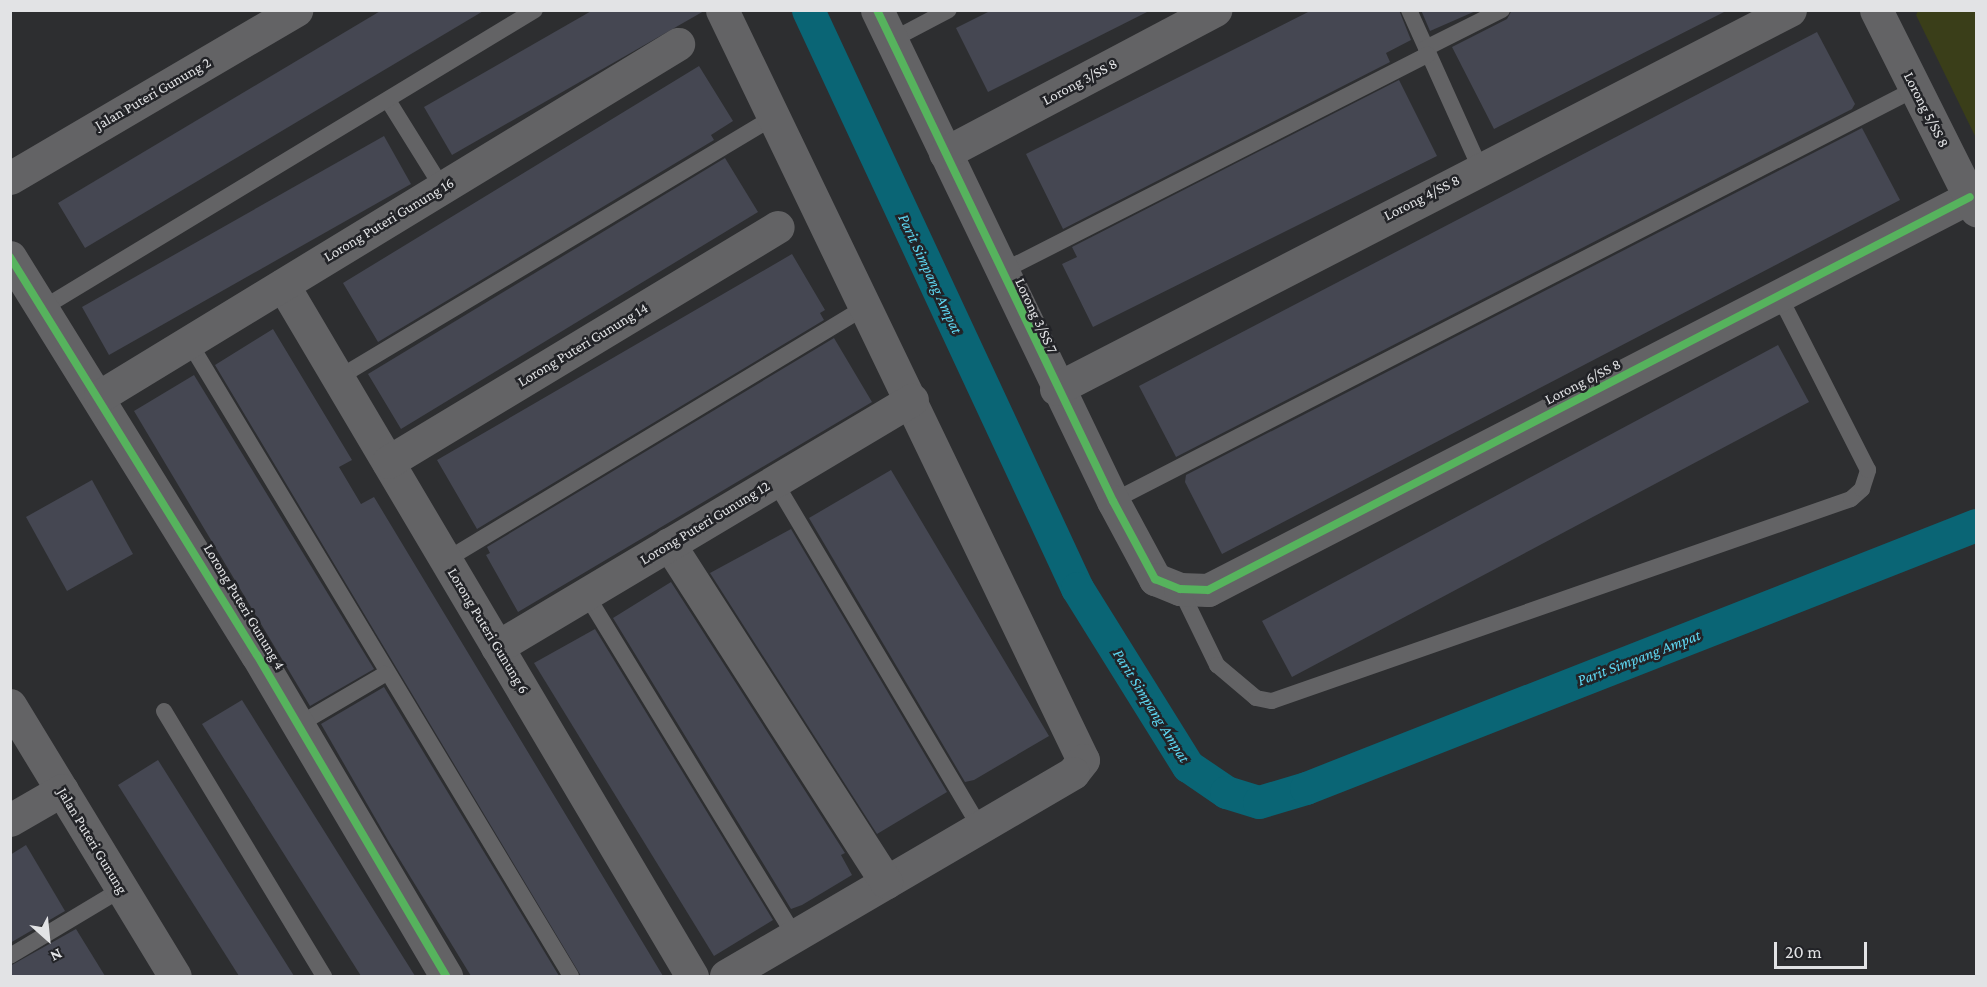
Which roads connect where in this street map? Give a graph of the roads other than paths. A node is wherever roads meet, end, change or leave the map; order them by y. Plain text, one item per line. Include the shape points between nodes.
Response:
1 (296, 10) edge
2 (535, 10) edge
3 (722, 10) edge
4 (877, 10) edge
5 (949, 10) edge
6 (1215, 10) edge
7 (1408, 10) edge
8 (1502, 10) edge
9 (1790, 10) edge
10 (1876, 10) edge
11 (253, 21) edge
12 (892, 40) junction
13 (678, 44) dead end
14 (1427, 51) junction
15 (1916, 89) junction
16 (389, 102) junction
17 (774, 117) junction
18 (945, 153) junction
19 (1480, 168) junction
20 (10, 178) edge
21 (442, 188) junction
22 (1973, 204) edge
23 (778, 227) dead end
24 (10, 256) edge
25 (1001, 272) junction
26 (283, 285) junction
27 (1779, 296) junction
28 (867, 306) junction
29 (43, 308) junction
30 (189, 342) junction
31 (338, 378) junction
32 (1056, 388) junction
33 (100, 396) junction
34 (912, 400) junction
35 (388, 462) junction
36 (775, 482) junction
37 (1113, 501) junction
38 (669, 544) junction
39 (446, 560) junction
40 (1194, 590) junction
41 (586, 594) junction
42 (497, 647) junction
43 (385, 674) junction
44 (11, 706) edge
45 (164, 711) dead end
46 (298, 725) junction
47 (62, 790) junction
48 (10, 820) edge
49 (980, 827) junction
50 (886, 882) junction
51 (122, 889) junction
52 (795, 936) junction
53 (10, 956) edge
54 (169, 974) edge
55 (324, 976) edge
56 (446, 976) edge
57 (571, 976) edge
58 (692, 976) edge
59 (726, 976) edge

1 - 11 street, Jalan Puteri Gunung 2
2 - 16 lane
3 - 17 street
4 - 12 street, Lorong 3/SS 7
5 - 12 lane
6 - 18 street, Lorong 3/SS 8
7 - 14 lane
8 - 14 lane
9 - 19 street, Lorong 4/SS 8
10 - 15 street, Lorong 5/SS 8
11 - 20 street, Jalan Puteri Gunung 2
12 - 18 street, Lorong 3/SS 7
13 - 21 street, Lorong Puteri Gunung 16
14 - 19 lane
14 - 25 lane
15 - 22 street, Lorong 5/SS 8
15 - 37 lane
16 - 21 lane
16 - 29 lane
17 - 28 street
17 - 31 lane
18 - 25 street, Lorong 3/SS 7
19 - 32 street, Lorong 4/SS 8
21 - 26 street, Lorong Puteri Gunung 16
22 - 27 street, Lorong 6/SS 8
23 - 35 street, Lorong Puteri Gunung 14
24 - 29 street, Lorong Puteri Gunung 4
25 - 32 street, Lorong 3/SS 7
26 - 30 street, Lorong Puteri Gunung 16
26 - 31 street, Lorong Puteri Gunung 6
27 - 40 street, Lorong 6/SS 8
27 - 40 lane via 1868,470 1862,489 1851,499 1272,701 1256,698 1217,665
28 - 34 street
28 - 39 lane
29 - 33 street, Lorong Puteri Gunung 4
30 - 33 street, Lorong Puteri Gunung 16
30 - 43 lane
31 - 35 street, Lorong Puteri Gunung 6
32 - 37 street, Lorong 3/SS 7
33 - 46 street, Lorong Puteri Gunung 4
34 - 36 street, Lorong Puteri Gunung 12
34 - 49 street via 1083,760 1073,773
35 - 39 street, Lorong Puteri Gunung 6
36 - 38 street, Lorong Puteri Gunung 12
36 - 49 lane
37 - 40 street, Lorong 3/SS 7 via 1155,579
38 - 41 street, Lorong Puteri Gunung 12
38 - 50 street
39 - 42 street, Lorong Puteri Gunung 6
41 - 42 street, Lorong Puteri Gunung 12
41 - 52 lane
42 - 58 street, Lorong Puteri Gunung 6
43 - 46 lane
43 - 57 lane
44 - 47 street, Jalan Puteri Gunung
45 - 55 lane
46 - 56 street, Lorong Puteri Gunung 4
47 - 48 street
47 - 51 street, Jalan Puteri Gunung
49 - 50 street
50 - 52 street
51 - 53 lane
51 - 54 street, Jalan Puteri Gunung
52 - 59 street

